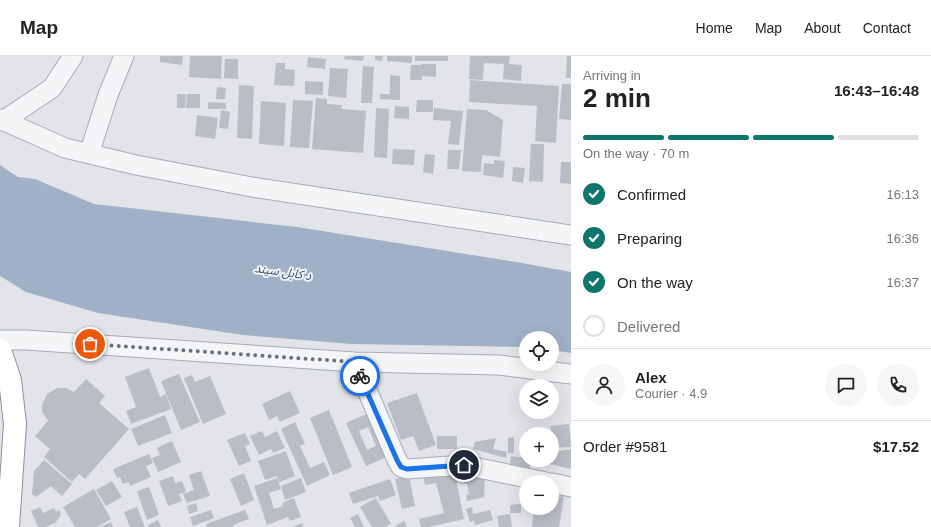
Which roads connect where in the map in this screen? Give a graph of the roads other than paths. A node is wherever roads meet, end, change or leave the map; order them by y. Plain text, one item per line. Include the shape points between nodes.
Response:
1 (73, 56) edge
2 (124, 56) edge
3 (1, 120) edge
4 (89, 154) junction
5 (571, 235) edge
6 (0, 340) edge
7 (0, 350) edge
8 (355, 362) junction
9 (571, 374) edge
10 (519, 476) edge
11 (559, 484) edge
12 (571, 487) edge
13 (8, 527) edge

1 - 3 street via 52,88
2 - 4 street
3 - 4 street via 65,148
4 - 5 street via 252,187
6 - 8 street
7 - 13 highway via 10,380 15,424
8 - 9 street via 499,365
8 - 10 street via 401,467 407,469 464,465
11 - 12 street

